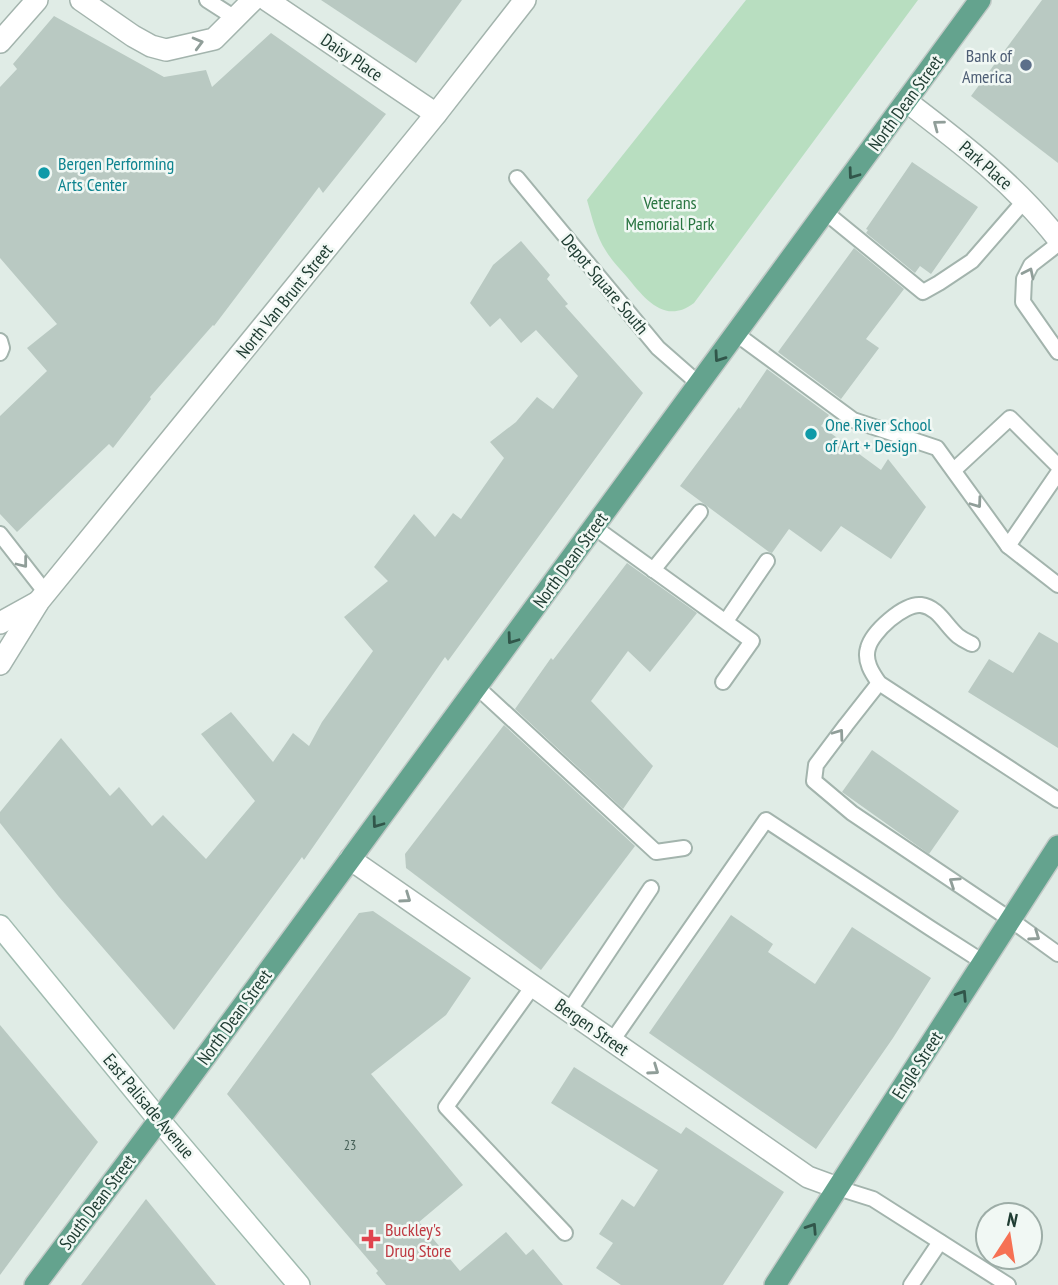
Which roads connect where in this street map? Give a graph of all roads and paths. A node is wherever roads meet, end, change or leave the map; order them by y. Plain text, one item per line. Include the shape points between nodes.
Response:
1 (37, 0) edge
2 (81, 0) edge
3 (207, 0) edge
4 (253, 0) edge
5 (267, 0) edge
6 (525, 0) edge
7 (981, 0) edge
8 (235, 18) junction
9 (0, 41) edge
10 (906, 101) junction
11 (436, 114) junction
12 (517, 178) dead end
13 (1025, 200) junction
14 (825, 212) junction
15 (1058, 242) edge
16 (736, 333) junction
17 (0, 341) edge
18 (1058, 352) edge
19 (0, 353) edge
20 (699, 384) junction
21 (1058, 466) edge
22 (954, 470) junction
23 (1058, 473) edge
24 (700, 512) dead end
25 (594, 527) junction
26 (0, 534) edge
27 (1008, 546) junction
28 (767, 561) dead end
29 (653, 570) junction
30 (1058, 585) edge
31 (43, 597) junction
32 (726, 621) junction
33 (0, 623) edge
34 (972, 644) dead end
35 (0, 664) edge
36 (723, 682) dead end
37 (879, 683) junction
38 (477, 687) junction
39 (1058, 800) edge
40 (1058, 846) edge
41 (684, 848) dead end
42 (350, 859) junction
43 (651, 888) dead end
44 (1011, 919) junction
45 (0, 926) edge
46 (1058, 954) edge
47 (983, 962) junction
48 (533, 986) junction
49 (569, 1012) junction
50 (612, 1041) junction
51 (159, 1120) junction
52 (838, 1188) junction
53 (565, 1233) dead end
54 (940, 1242) junction
55 (987, 1280) edge
56 (35, 1285) edge
57 (299, 1285) edge
58 (775, 1285) edge
59 (911, 1285) edge
60 (1008, 1285) edge

1 - 9 street
2 -> 8 street via 134,36 166,50 214,39
3 - 8 lane
4 - 8 street
5 - 11 street, Daisy Place
6 - 11 street, North Van Brunt Street
7 - 10 main road, North Dean Street
13 -> 10 street, Park Place
10 -> 14 main road, North Dean Street
11 - 31 street, North Van Brunt Street
12 - 20 lane, Depot Square South via 658,348
13 - 14 lane via 972,261 923,292
13 - 15 street, Park Place
14 - 16 main road, North Dean Street
18 -> 15 lane via 1023,302 1024,279 1031,265
16 -> 20 main road, North Dean Street
16 - 22 lane via 853,419 937,448
17 - 19 lane
20 - 25 main road, North Dean Street
21 - 22 lane via 1010,418
22 -> 27 lane
23 - 27 lane
24 - 29 lane
25 - 29 lane
25 -> 38 main road, North Dean Street
26 -> 31 lane
27 - 30 lane
28 - 32 lane
29 - 32 lane
31 - 33 street, North Van Brunt Street
31 - 35 street, North Van Brunt Street
32 - 36 lane via 752,641
34 - 37 lane via 960,638 937,612 920,605 904,609 877,631 867,649 869,668
37 - 39 lane
44 -> 37 lane via 852,813 814,781 816,765
38 - 41 lane via 656,852
38 -> 42 main road, North Dean Street
40 - 44 main road, Engle Street
42 -> 48 street, Bergen Street
42 - 51 main road, North Dean Street
43 - 49 lane
44 -> 46 lane
44 - 47 main road, Engle Street
45 - 51 street, East Palisade Avenue
47 - 50 lane via 766,820
52 -> 47 main road, Engle Street
48 - 49 street, Bergen Street
48 - 53 lane via 446,1107
49 - 50 street, Bergen Street
50 -> 52 street, Bergen Street via 808,1177
51 - 56 main road, South Dean Street
51 - 57 street, East Palisade Avenue
52 - 54 lane via 873,1199
58 -> 52 main road, Engle Street
54 - 55 lane
54 - 59 lane
55 - 60 lane

